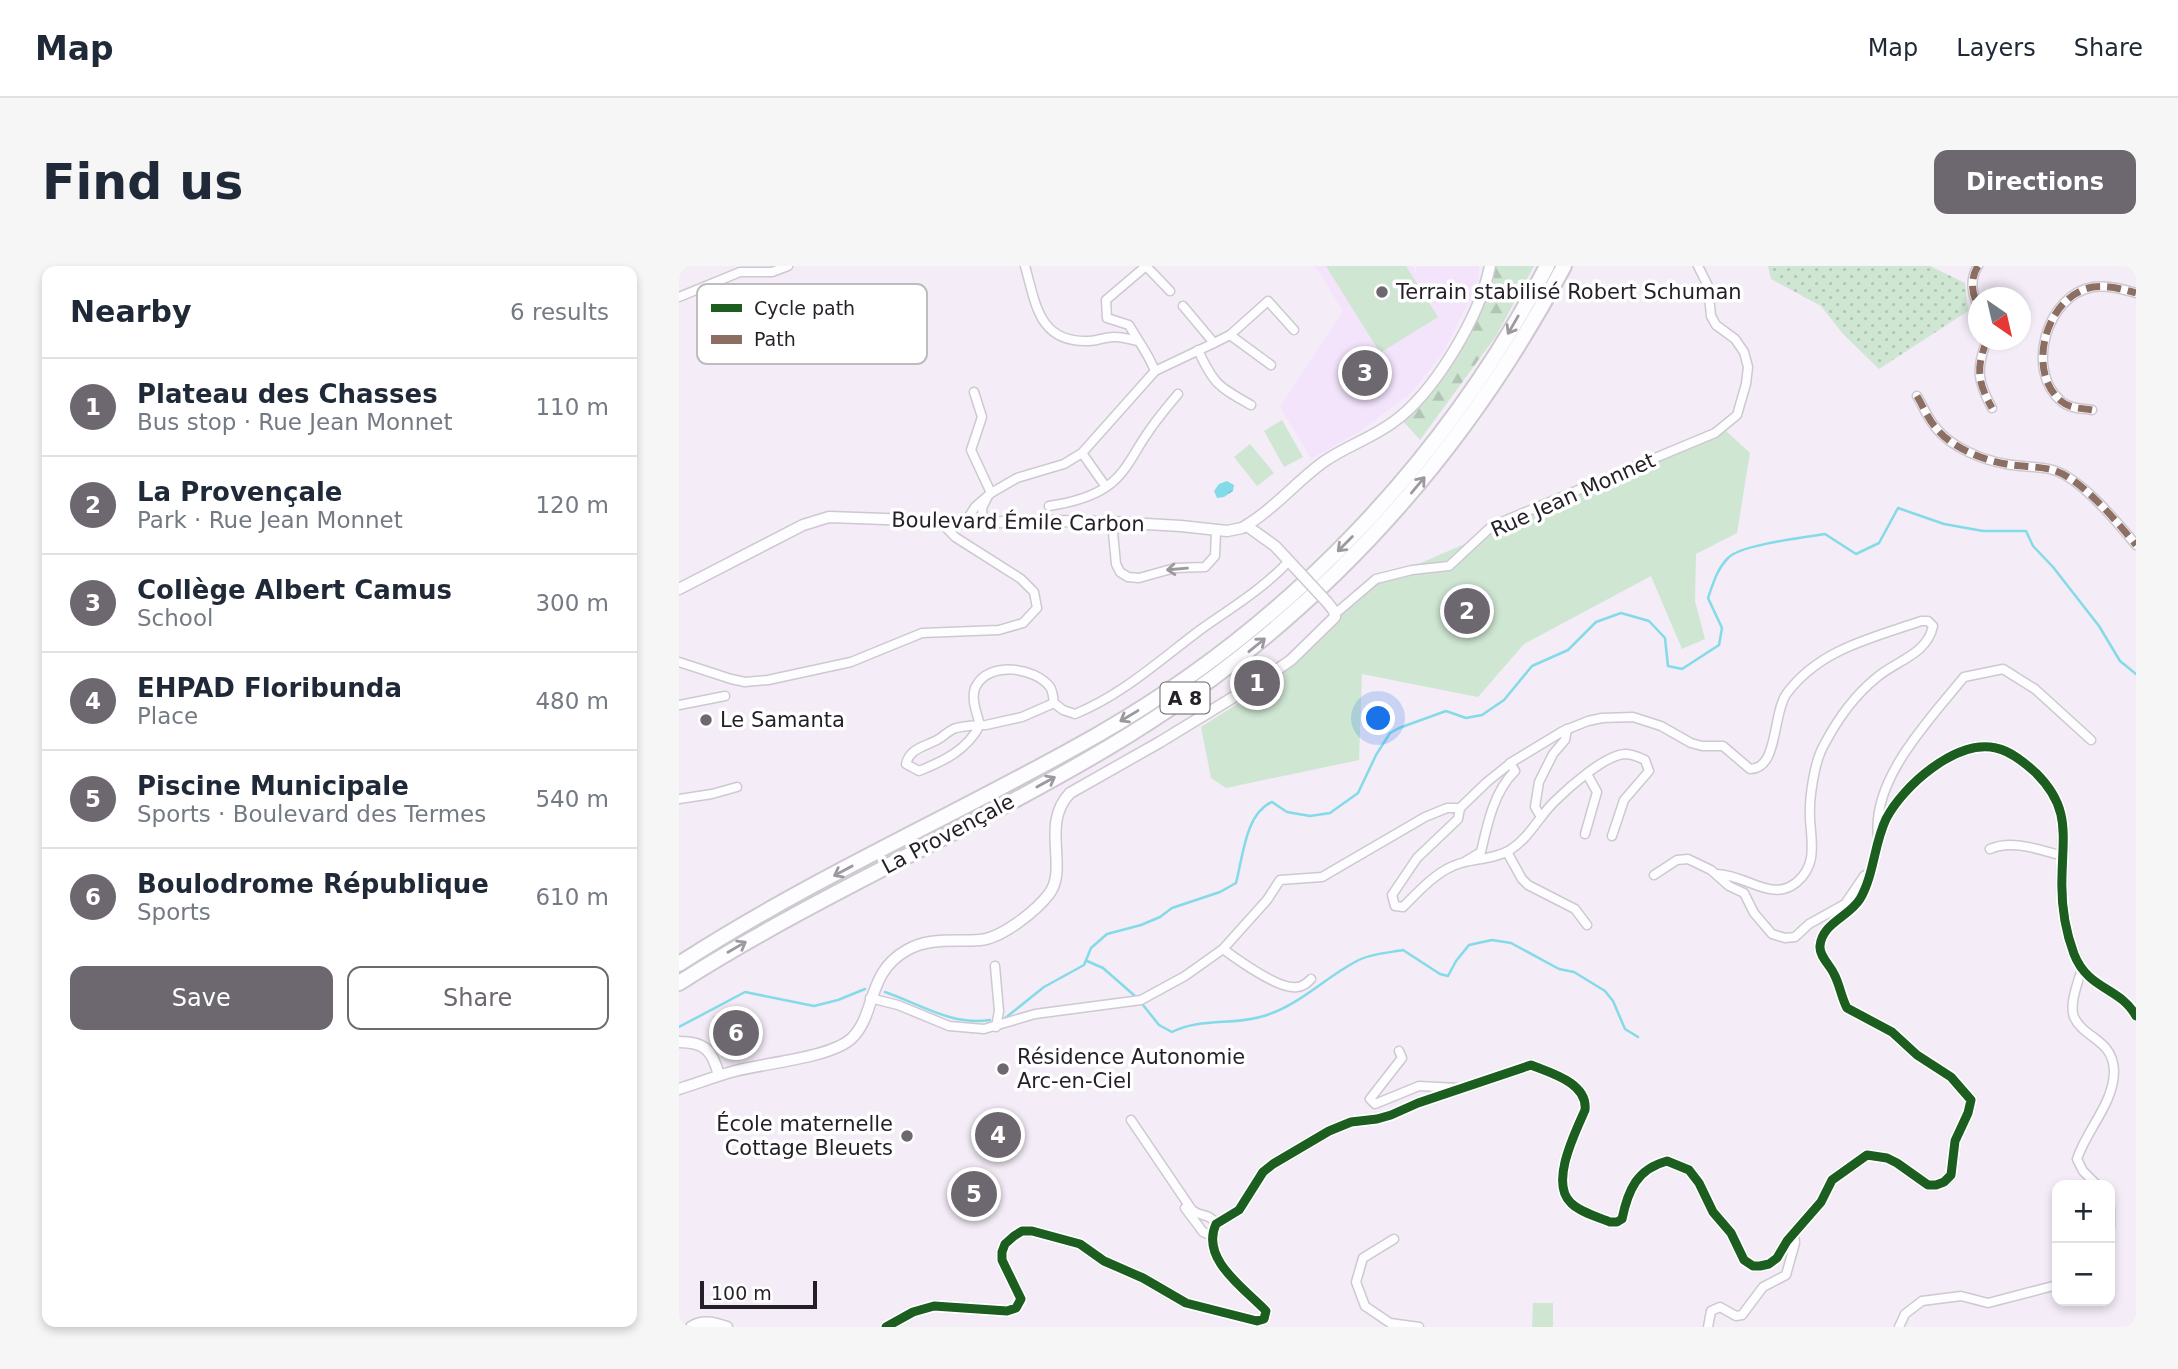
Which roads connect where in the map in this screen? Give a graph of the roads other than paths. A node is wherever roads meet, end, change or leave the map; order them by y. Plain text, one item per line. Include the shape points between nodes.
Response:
1 (788, 266) edge
2 (1025, 266) edge
3 (1490, 266) edge
4 (1547, 266) edge
5 (1564, 266) edge
6 (1698, 266) edge
7 (1978, 266) edge
8 (712, 284) edge
9 (1973, 287) edge
10 (697, 290) edge
11 (1170, 291) dead end
12 (2136, 293) edge
13 (679, 298) edge
14 (1183, 306) dead end
15 (1294, 330) dead end
16 (1230, 335) junction
17 (1138, 341) junction
18 (1214, 343) junction
19 (1983, 350) edge
20 (1198, 351) junction
21 (1271, 365) dead end
22 (1155, 371) junction
23 (974, 392) dead end
24 (1178, 394) dead end
25 (1917, 396) dead end
26 (1251, 405) dead end
27 (1992, 408) dead end
28 (2092, 410) dead end
29 (1082, 453) junction
30 (1106, 487) junction
31 (991, 493) junction
32 (1049, 506) dead end
33 (940, 521) junction
34 (1112, 522) junction
35 (965, 523) junction
36 (983, 523) junction
37 (1247, 526) junction
38 (1216, 531) junction
39 (2136, 545) edge
40 (1289, 561) junction
41 (679, 589) edge
42 (1335, 614) junction
43 (679, 663) edge
44 (725, 696) dead end
45 (1054, 703) junction
46 (679, 705) edge
47 (980, 725) junction
48 (1567, 729) junction
49 (2091, 740) dead end
50 (1510, 764) junction
51 (1587, 774) junction
52 (737, 787) dead end
53 (679, 799) edge
54 (1460, 808) junction
55 (1541, 817) junction
56 (1585, 834) dead end
57 (1612, 836) dead end
58 (1878, 837) junction
59 (1990, 849) dead end
60 (1507, 852) junction
61 (2063, 856) junction
62 (1461, 864) junction
63 (1869, 873) junction
64 (1717, 874) junction
65 (1654, 875) dead end
66 (1587, 925) dead end
67 (1223, 949) junction
68 (679, 964) edge
69 (995, 966) dead end
70 (2082, 969) junction
71 (1311, 979) dead end
72 (679, 983) edge
73 (870, 998) junction
74 (2136, 1016) edge
75 (996, 1027) junction
76 (679, 1042) edge
77 (1399, 1051) dead end
78 (719, 1075) junction
79 (679, 1088) edge
80 (1464, 1088) junction
81 (1131, 1119) dead end
82 (1143, 1145) dead end
83 (2092, 1180) edge
84 (1216, 1224) junction
85 (1794, 1233) junction
86 (1212, 1236) junction
87 (1394, 1239) dead end
88 (2052, 1286) edge
89 (691, 1327) edge
90 (727, 1327) edge
91 (886, 1327) edge
92 (1419, 1327) edge
93 (1708, 1327) edge
94 (1899, 1327) edge

1 - 8 street via 772,272 740,272
2 - 17 street via 1039,313 1059,338
3 - 37 street via 1479,303 1425,394 1390,425 1320,465
4 -> 68 highway, La Provençale / A 8 via 1504,341 1410,472 1365,523 1270,614 1209,662 1100,733 768,911
72 -> 5 highway, La Provençale / A 8 via 775,925 1107,748 1220,674 1282,625 1377,533 1473,416
6 - 42 street, Rue Jean Monnet via 1708,286 1711,316 1744,352 1748,367 1737,415 1715,433 1492,526 1449,566 1376,579
7 - 9 street
10 - 13 street
11 - 17 street via 1146,266 1106,300 1107,318 1129,325
12 - 28 street via 2112,286 2093,287 2071,296 2051,319 2043,355 2048,383 2062,402
14 - 18 street
15 - 16 street via 1268,300
16 - 18 street
16 - 21 street
17 - 22 street
18 - 20 street
19 - 27 street via 1979,361 1982,390
20 - 22 street
20 - 26 street via 1211,378
22 - 29 street
23 - 31 street via 982,417 971,450
24 - 30 street
25 - 39 street via 1936,429 1971,454 2055,470 2072,480
29 - 30 street
29 - 31 street
30 - 32 street
31 - 35 street
31 - 36 street via 982,508
33 - 35 street, Boulevard Émile Carbon
33 - 41 street, Boulevard Émile Carbon via 829,517 803,525
33 - 43 street via 955,537 1034,592 1037,608 1023,623 999,630 922,633 851,662 768,680 745,682
34 - 36 street, Boulevard Émile Carbon
34 - 38 street, Boulevard Émile Carbon
38 -> 34 street via 1215,556 1205,567 1175,568 1139,578 1120,572 1116,564
35 - 36 street, Boulevard Émile Carbon
37 - 38 street, Boulevard Émile Carbon
37 - 40 street
40 - 42 street, bridge
40 - 45 street via 1245,601 1113,695 1075,714
42 - 73 street, Rue Jean Monnet via 1297,654 1268,676 1070,793 1056,816 1053,888 1040,904 1007,931 989,939 934,941 909,949 885,968
44 - 46 street
45 - 47 street via 1023,716
45 - 47 street via 1052,689 1025,671 991,674 976,686
47 - 47 street via 972,739 947,760 919,771 906,764 908,755 954,728
48 - 50 street
48 - 55 street via 1539,782 1535,807
48 - 64 street via 1602,718 1633,717 1691,743 1723,746 1750,769 1758,769 1770,755 1779,707 1804,674 1853,644 1928,621 1933,626 1924,644 1861,692 1821,749 1811,803 1811,859 1800,879 1770,891
49 - 58 street via 2035,689 2003,669 1964,677 1908,746 1883,799
50 - 54 street
50 - 62 street via 1515,771 1489,815 1481,852
51 - 55 street
51 - 56 street via 1597,792
51 - 57 street via 1622,754 1645,760 1649,771 1624,800
52 - 53 street
54 - 62 street via 1458,819 1400,882 1392,895 1395,906 1403,907 1453,865
54 - 67 street via 1425,817 1322,877 1280,880
55 - 60 street
58 - 61 street via 1896,803 1928,771 1956,754 1996,748 2037,774 2057,801 2064,823
58 - 63 street
59 - 61 street via 2010,844
60 - 62 street
60 - 66 street via 1528,885 1575,909
61 - 70 street via 2062,898
63 - 64 street via 1845,904 1795,937 1785,938 1772,934 1744,894
63 - 85 street via 1860,899 1827,929 1819,950 1835,974 1847,1008 1892,1032 1951,1077 1971,1100 1955,1141 1951,1175 1944,1182 1928,1185 1887,1158 1867,1155 1832,1180 1821,1202
64 - 65 street via 1688,859 1677,860
67 - 71 street via 1264,976 1294,988
67 - 75 street via 1141,1000 1035,1014
69 - 75 street
70 - 74 street via 2127,1002
70 - 83 street via 2073,1015 2109,1051 2114,1070 2111,1094 2077,1159
73 - 75 street via 898,1004 950,1026
73 - 78 street, Rue Jean Monnet via 859,1028 843,1045
76 - 78 street via 709,1050
77 - 80 street via 1402,1058 1370,1099 1374,1104 1419,1086
78 - 79 street, Rue Jean Monnet
80 - 84 street via 1391,1115 1329,1130 1263,1172 1239,1210
80 - 85 street via 1531,1065 1577,1087 1586,1103 1565,1158 1565,1195 1598,1217 1610,1222 1622,1219 1626,1198 1640,1174 1667,1161 1689,1170 1744,1260 1753,1266 1777,1258
81 - 84 street via 1192,1210
82 - 86 street via 1194,1222
84 - 86 street
85 - 93 street via 1786,1275 1755,1294 1742,1315 1736,1317 1720,1307 1711,1311
86 - 91 street via 1221,1265 1266,1311 1264,1319 1186,1303 1080,1244 1022,1231 1002,1252 1021,1299 1016,1308 934,1306
87 - 92 street via 1363,1258 1356,1282 1365,1306 1390,1323
88 - 94 street via 1989,1303 1961,1296 1922,1301 1905,1314
89 - 90 street via 713,1322

